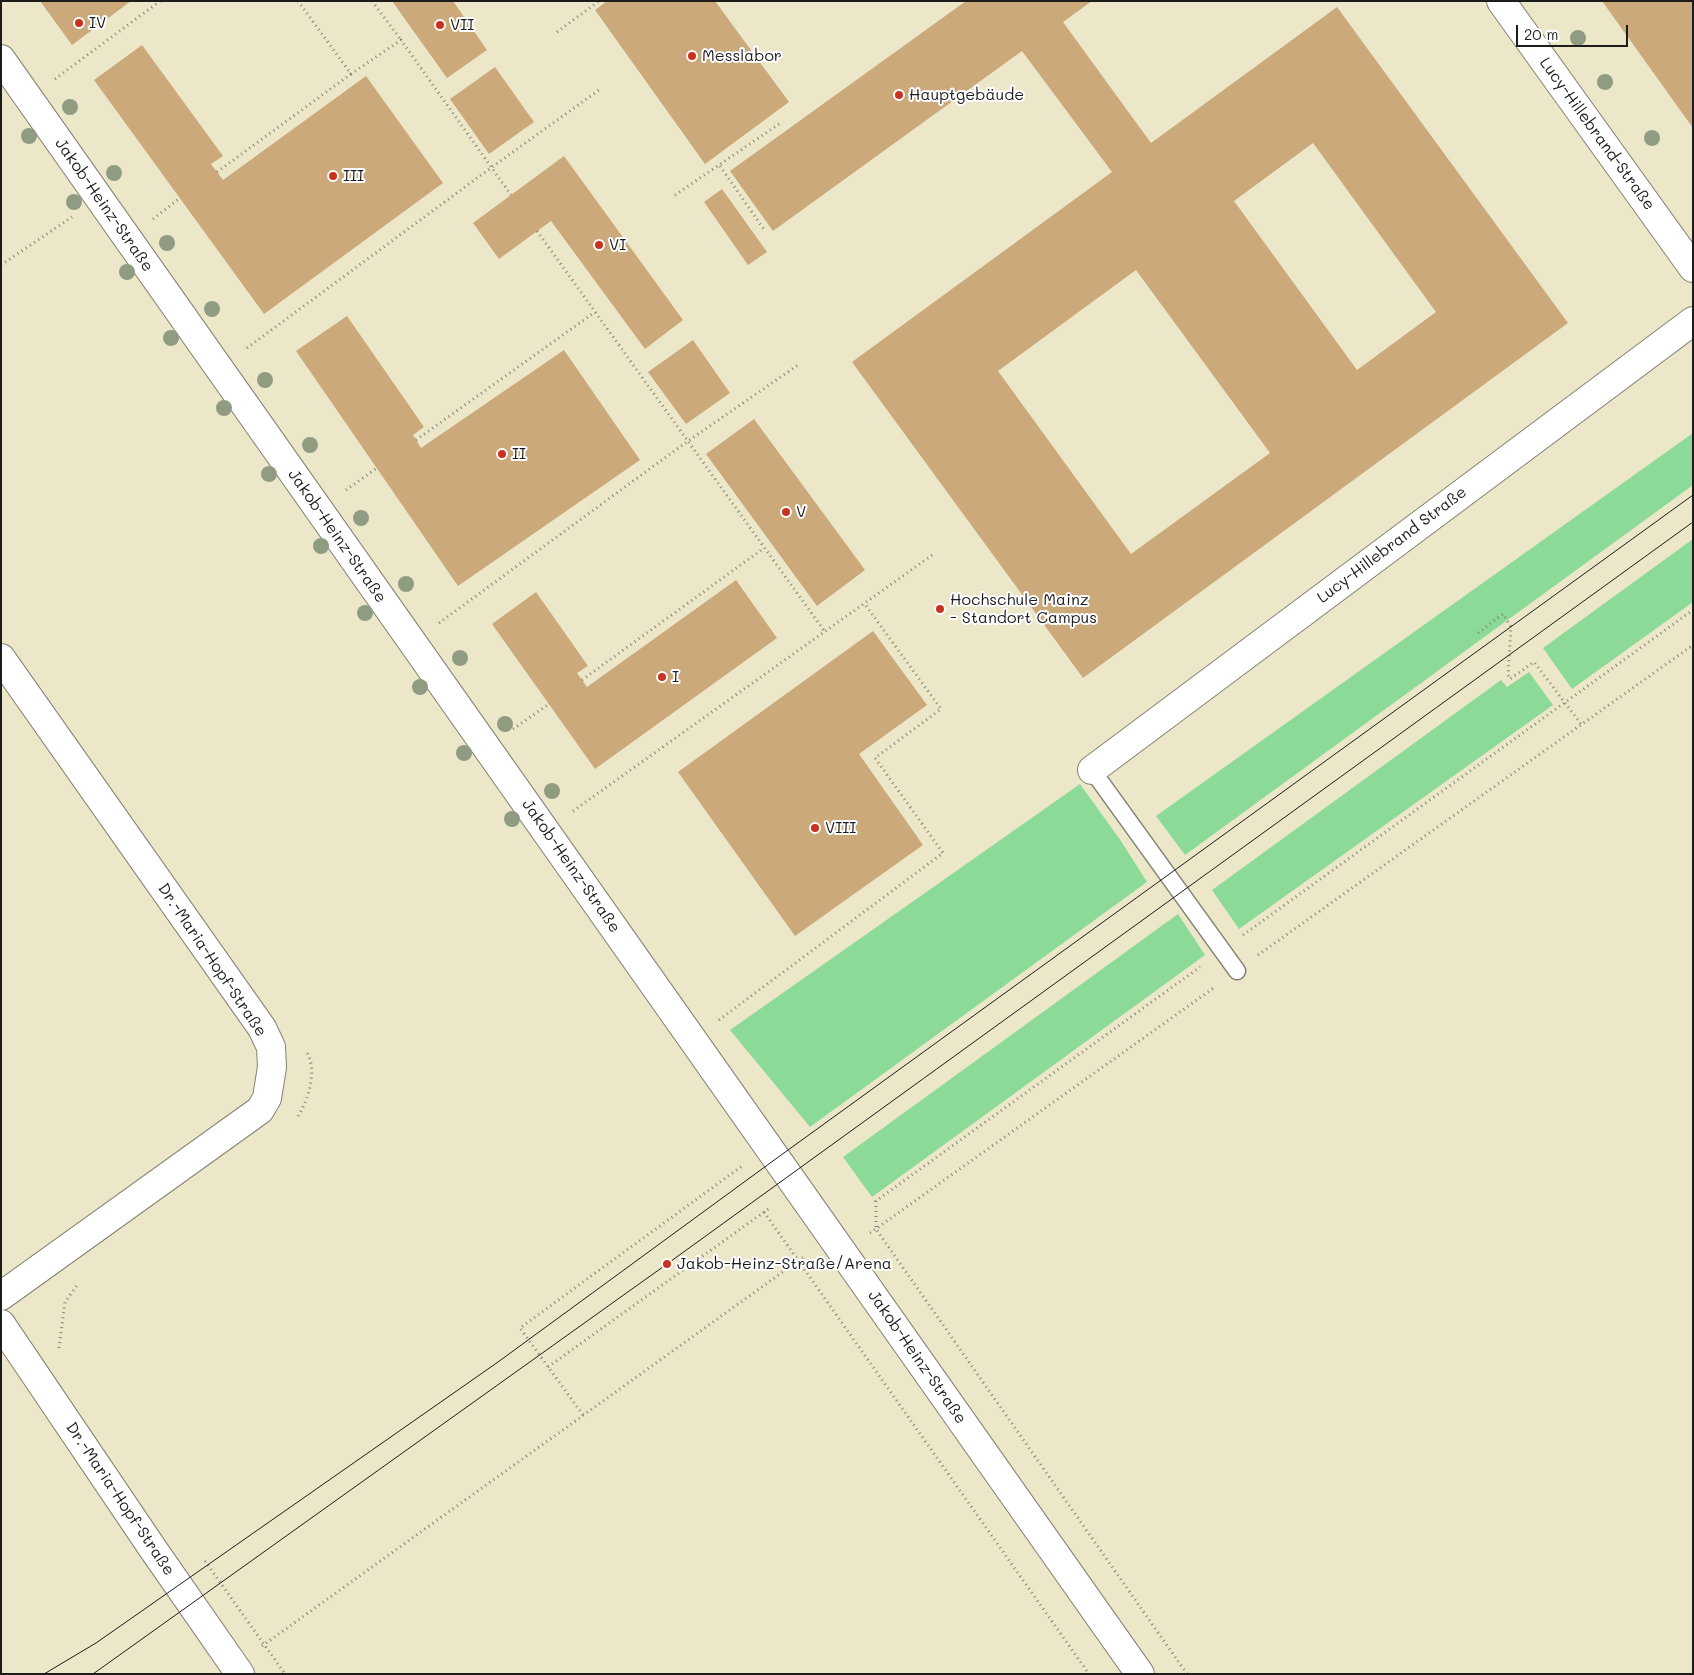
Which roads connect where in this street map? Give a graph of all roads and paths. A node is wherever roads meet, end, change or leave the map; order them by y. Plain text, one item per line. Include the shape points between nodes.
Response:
1 (160, 1) edge
2 (298, 1) edge
3 (372, 1) edge
4 (1501, 1) edge
5 (598, 2) edge
6 (557, 32) dead end
7 (401, 40) junction
8 (1, 59) edge
9 (351, 74) junction
10 (599, 90) dead end
11 (28, 98) junction
12 (782, 122) dead end
13 (720, 166) junction
14 (492, 167) junction
15 (217, 172) dead end
16 (511, 195) dead end
17 (675, 195) dead end
18 (99, 199) junction
19 (537, 231) dead end
20 (765, 231) dead end
21 (1, 265) edge
22 (1693, 268) edge
23 (595, 312) junction
24 (1693, 321) edge
25 (798, 365) dead end
26 (219, 369) junction
27 (416, 440) dead end
28 (688, 441) junction
29 (764, 548) junction
30 (934, 553) dead end
31 (864, 603) junction
32 (1693, 610) edge
33 (825, 632) junction
34 (1478, 633) dead end
35 (412, 642) junction
36 (1693, 645) edge
37 (1, 658) edge
38 (582, 680) dead end
39 (1564, 703) junction
40 (549, 704) dead end
41 (1581, 724) junction
42 (487, 748) junction
43 (1092, 770) joint
44 (546, 831) junction
45 (1223, 950) junction
46 (1237, 971) junction
47 (693, 1039) junction
48 (300, 1043) dead end
49 (294, 1122) dead end
50 (769, 1147) junction
51 (798, 1188) junction
52 (764, 1212) junction
53 (876, 1229) junction
54 (837, 1245) junction
55 (798, 1261) junction
56 (79, 1283) dead end
57 (1, 1296) edge
58 (1, 1324) edge
59 (58, 1353) dead end
60 (548, 1367) junction
61 (583, 1415) junction
62 (204, 1559) dead end
63 (265, 1644) junction
64 (238, 1670) edge
65 (285, 1674) edge
66 (1089, 1674) edge
67 (1140, 1674) edge
68 (1187, 1674) edge

1 - 11 path
2 - 9 path
3 - 7 path
4 - 22 street, Lucy-Hillebrand-Straße
5 - 6 path
7 - 9 path
7 - 14 path
8 - 11 street, Jakob-Heinz-Straße
9 - 15 path
10 - 14 path
11 - 18 street, Jakob-Heinz-Straße
12 - 13 path
13 - 17 path
13 - 20 path
14 - 16 path
14 - 26 path
18 - 21 path
18 - 26 street, Jakob-Heinz-Straße
19 - 23 path
23 - 27 path
23 - 28 path
24 - 43 street, Lucy-Hillebrand Straße
25 - 28 path
26 - 35 street, Jakob-Heinz-Straße
28 - 29 path
28 - 35 path
29 - 33 path
29 - 38 path
30 - 31 path
31 - 33 path
31 - 47 path via 941,709 875,758 943,853
32 - 39 path
33 - 44 path
34 - 39 path via 1503,614 1511,627 1510,679 1534,662
35 - 42 street, Jakob-Heinz-Straße
36 - 41 path
37 - 57 street, Dr.-Maria-Hopf-Straße via 262,1028 271,1047 272,1067 267,1098 260,1110
39 - 41 path
39 - 45 path
40 - 42 path
41 - 46 path
42 - 44 street, Jakob-Heinz-Straße
43 - 45 lane
44 - 47 street, Jakob-Heinz-Straße
45 - 46 lane
45 - 53 path via 876,1201
46 - 53 path
47 - 50 street, Jakob-Heinz-Straße
48 - 49 path via 311,1059 311,1083 304,1107
50 - 51 street, Jakob-Heinz-Straße
50 - 60 path via 520,1328
51 - 52 path
51 - 54 street, Jakob-Heinz-Straße
52 - 55 path
52 - 60 path
53 - 54 path
53 - 68 path
54 - 55 path
54 - 67 street, Jakob-Heinz-Straße
55 - 61 path
55 - 66 path
56 - 59 path via 65,1302
58 - 64 street, Dr.-Maria-Hopf-Straße
60 - 61 path
61 - 63 path
62 - 63 path
63 - 64 path
63 - 65 path

